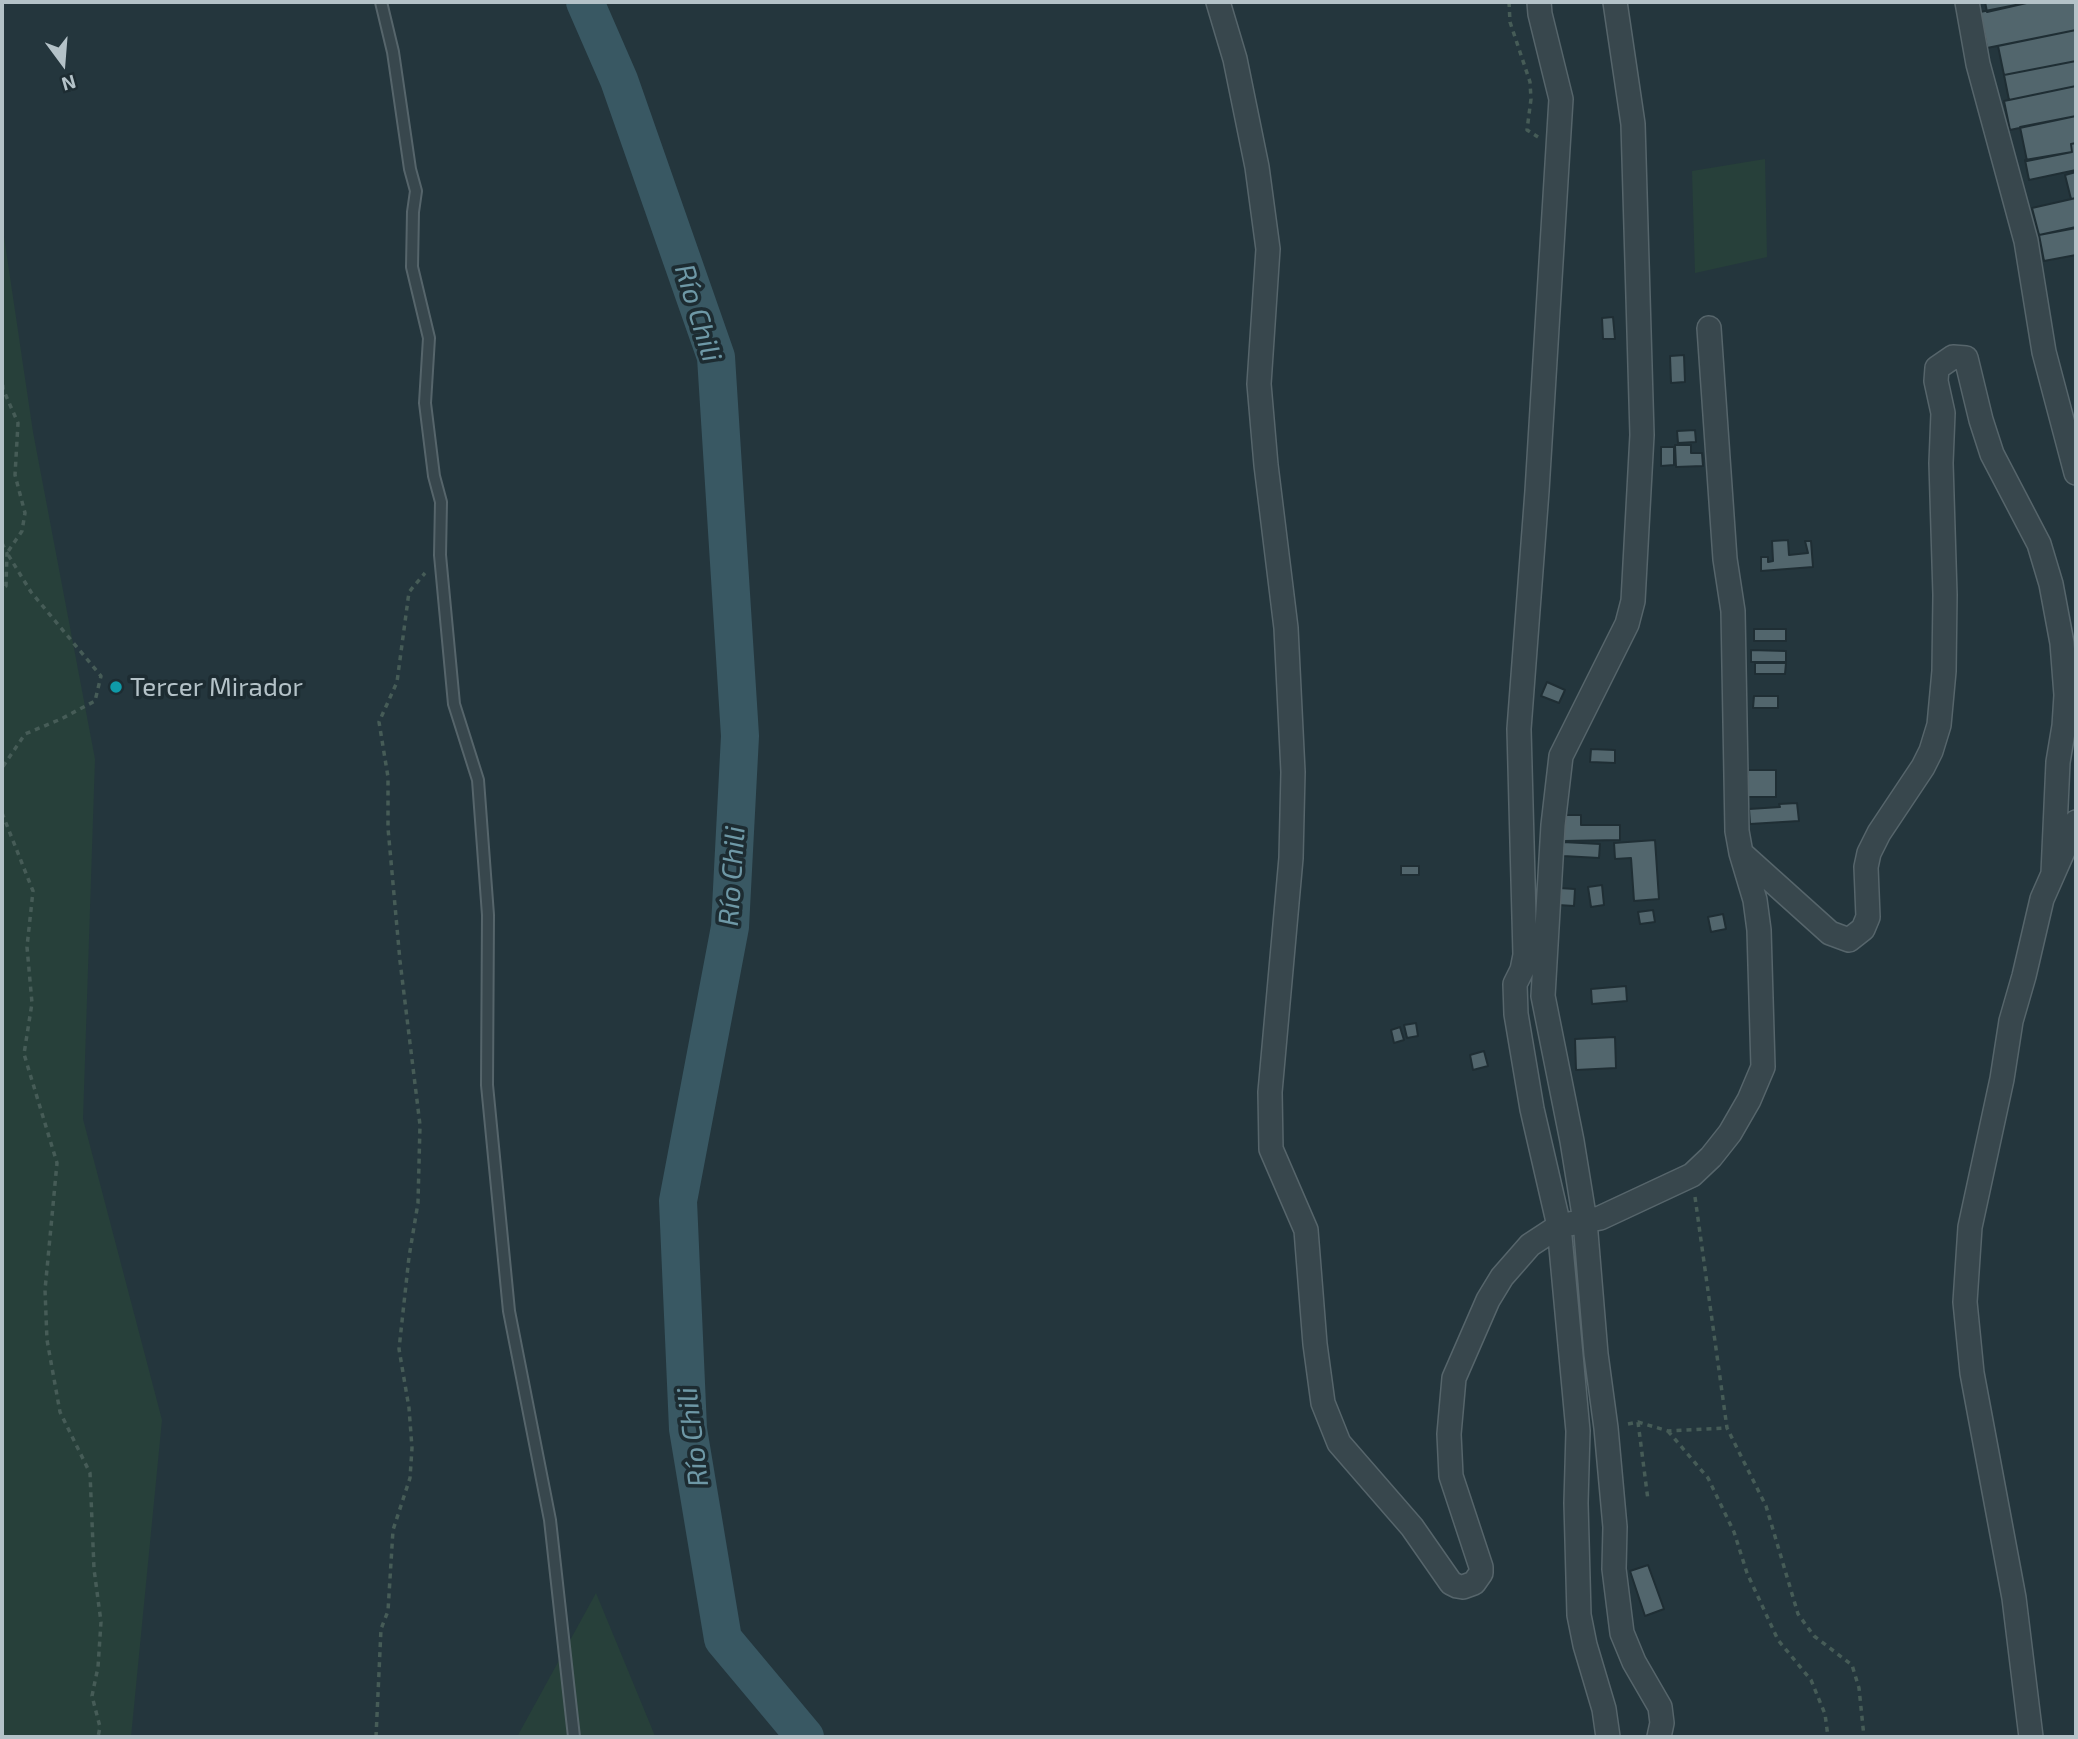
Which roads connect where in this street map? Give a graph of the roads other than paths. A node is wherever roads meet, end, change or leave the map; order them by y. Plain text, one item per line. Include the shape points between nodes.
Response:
1 (382, 2) edge
2 (1217, 2) edge
3 (1539, 2) edge
4 (1615, 2) edge
5 (1967, 2) edge
6 (1709, 328) dead end
7 (2076, 473) edge
8 (2076, 822) edge
9 (1741, 853) junction
10 (2053, 873) junction
11 (1585, 1221) junction
12 (1559, 1226) junction
13 (574, 1737) edge
14 (1608, 1737) edge
15 (1659, 1737) edge
16 (2031, 1737) edge

1 - 13 lane via 416,191 412,267 429,338 425,403 441,502 440,555 454,704 478,780 488,915 487,1086 509,1311 550,1520
2 - 12 street via 1235,59 1268,248 1259,384 1286,628 1290,707 1291,858 1270,1092 1271,1149 1306,1230 1323,1403 1339,1443 1457,1586 1474,1583 1481,1567 1451,1476 1454,1378 1502,1277 1530,1245
3 - 12 street via 1560,99 1519,729 1525,955 1515,984 1532,1109
4 - 11 street via 1633,137 1642,435 1633,601 1627,624 1561,756 1543,996
5 - 7 street via 1978,64 2026,241 2044,352
6 - 9 street via 1725,559 1734,611
8 - 10 street
9 - 10 street via 1830,933 1849,940 1863,929 1868,917 1869,853 1927,759 1939,725 1945,595 1943,413 1936,381 1937,368 1952,357 1966,358 1992,454 2039,544 2051,584 2066,695
9 - 11 street via 1759,930 1763,1067 1730,1133 1692,1175 1601,1218
10 - 16 street via 2011,1021 1970,1227 1965,1302 1972,1373 2014,1598
11 - 12 street
11 - 15 street via 1622,1633 1660,1707
12 - 14 street via 1578,1431 1579,1615

